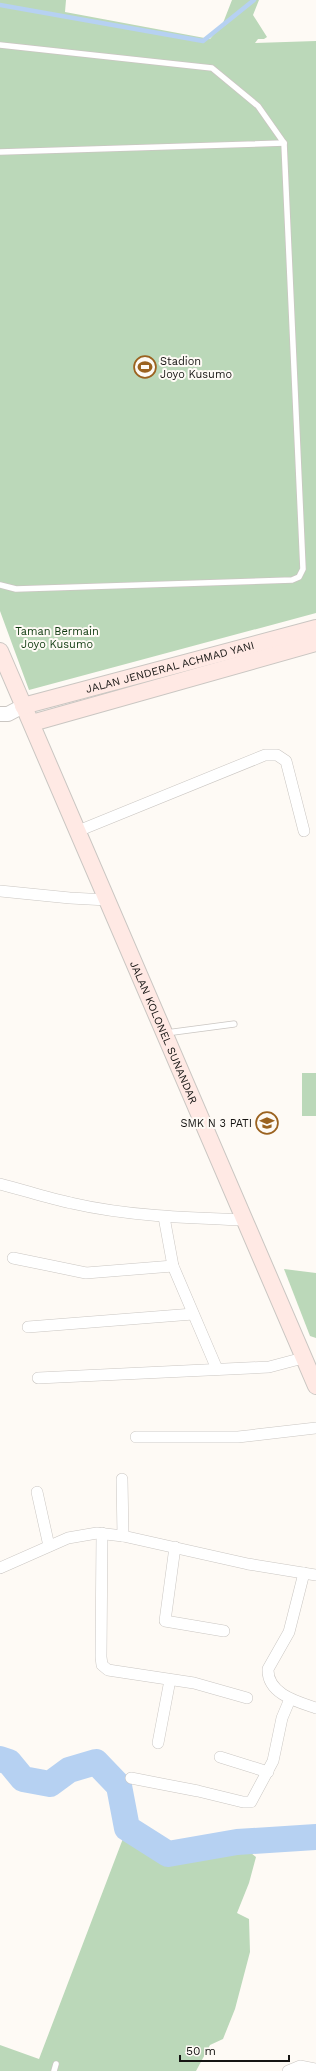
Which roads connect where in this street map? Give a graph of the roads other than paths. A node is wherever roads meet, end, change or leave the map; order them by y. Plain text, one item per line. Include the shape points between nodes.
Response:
1 (0, 45) edge
2 (284, 143) junction
3 (0, 152) edge
4 (0, 585) edge
5 (316, 628) edge
6 (316, 643) edge
7 (0, 651) edge
8 (23, 706) junction
9 (4, 714) edge
10 (32, 723) junction
11 (78, 831) junction
12 (304, 831) dead end
13 (0, 890) edge
14 (106, 900) junction
15 (234, 1024) dead end
16 (164, 1033) junction
17 (0, 1184) edge
18 (164, 1216) junction
19 (244, 1220) junction
20 (13, 1258) dead end
21 (173, 1266) junction
22 (193, 1314) junction
23 (28, 1327) dead end
24 (309, 1358) edge
25 (217, 1369) junction
26 (38, 1378) dead end
27 (316, 1386) edge
28 (316, 1428) edge
29 (136, 1438) dead end
30 (122, 1479) dead end
31 (37, 1492) dead end
32 (102, 1533) junction
33 (123, 1536) junction
34 (49, 1546) junction
35 (174, 1547) junction
36 (0, 1568) edge
37 (304, 1573) junction
38 (316, 1575) edge
39 (224, 1631) dead end
40 (170, 1680) junction
41 (247, 1698) dead end
42 (290, 1699) junction
43 (316, 1708) edge
44 (158, 1743) dead end
45 (220, 1757) dead end
46 (268, 1772) junction
47 (131, 1778) dead end
48 (56, 2064) dead end
49 (316, 2069) edge
50 (54, 2071) edge
51 (288, 2071) edge

1 - 2 lane via 212,68 258,106
2 - 3 lane
2 - 4 lane via 303,569 299,577 292,580 16,589
5 - 8 main road, JALAN JENDERAL ACHMAD YANI
6 - 10 main road, JALAN JENDERAL ACHMAD YANI
7 - 8 main road, JALAN KOLONEL SUNANDAR
8 - 9 street
8 - 10 main road, JALAN KOLONEL SUNANDAR
9 - 10 street
10 - 11 main road, JALAN KOLONEL SUNANDAR
11 - 12 street via 265,755 277,755 286,761
11 - 14 main road, JALAN KOLONEL SUNANDAR
13 - 14 street
14 - 16 main road, JALAN KOLONEL SUNANDAR
15 - 16 lane
16 - 19 main road, JALAN KOLONEL SUNANDAR
17 - 18 street via 72,1203
18 - 19 street
18 - 21 street
19 - 24 main road, JALAN KOLONEL SUNANDAR
20 - 21 street via 86,1273
21 - 22 street
22 - 23 street
22 - 25 street
24 - 25 street via 269,1367
24 - 27 main road, JALAN KOLONEL SUNANDAR
25 - 26 street via 99,1377
28 - 29 street via 238,1437
30 - 33 street
31 - 34 street
32 - 33 street
32 - 34 street via 75,1536
32 - 40 street via 102,1665 108,1670
33 - 35 street
34 - 36 street
35 - 37 street via 248,1564
35 - 39 street via 165,1621
37 - 38 street
37 - 42 street via 289,1632 268,1669 272,1684
40 - 41 street via 209,1686 217,1691
40 - 44 street
42 - 43 street
42 - 46 street via 282,1718
45 - 46 street
46 - 47 street via 254,1799 248,1803
48 - 50 lane
49 - 51 street via 300,2066

